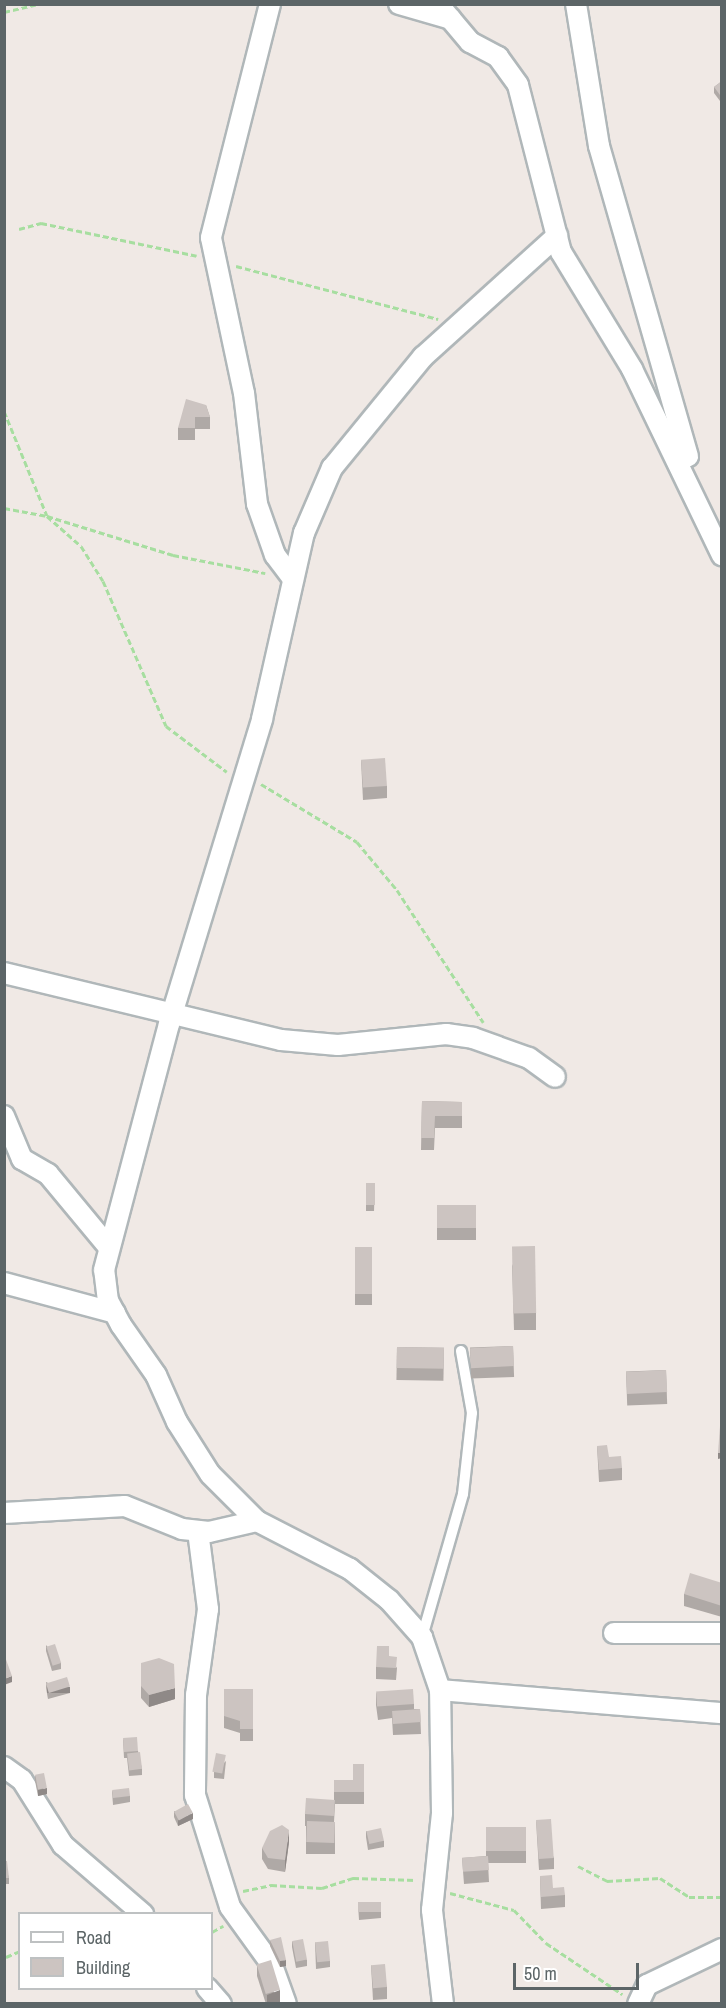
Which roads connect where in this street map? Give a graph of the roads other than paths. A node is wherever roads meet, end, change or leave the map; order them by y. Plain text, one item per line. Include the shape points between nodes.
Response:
1 (270, 4) edge
2 (399, 4) edge
3 (438, 4) edge
4 (576, 4) edge
5 (452, 20) junction
6 (557, 236) junction
7 (293, 579) junction
8 (4, 973) edge
9 (171, 1015) junction
10 (555, 1077) dead end
11 (4, 1116) edge
12 (106, 1245) junction
13 (4, 1283) edge
14 (115, 1313) junction
15 (461, 1351) dead end
16 (4, 1513) edge
17 (256, 1521) junction
18 (198, 1531) junction
19 (614, 1633) dead end
20 (722, 1633) edge
21 (422, 1637) junction
22 (440, 1690) junction
23 (722, 1713) edge
24 (4, 1767) edge
25 (141, 1912) edge
26 (722, 1949) edge
27 (208, 1990) edge
28 (221, 2004) edge
29 (286, 2004) edge
30 (443, 2004) edge
31 (638, 2004) edge

1 - 7 street via 211,238 244,393 257,504 275,555
2 - 5 street
3 - 5 street
4 - 6 street via 599,146 678,428 722,555 666,436 615,340 581,291
5 - 6 street via 470,42 498,57 518,85
6 - 7 street via 457,323 378,406 332,468 304,533
7 - 9 street via 242,778
8 - 9 street
9 - 10 street via 308,1044 446,1034 499,1045
9 - 12 street
11 - 12 street via 22,1159 48,1174
12 - 14 street via 104,1270
13 - 14 street
14 - 17 street via 156,1375 199,1460
15 - 21 lane via 472,1413 465,1483
16 - 18 street via 125,1506
17 - 18 street via 242,1528
17 - 21 street via 350,1569 389,1599
18 - 29 street via 208,1609 196,1695 195,1795 230,1907 272,1965
19 - 20 street
21 - 22 street
22 - 23 street
22 - 30 street via 442,1813 432,1910
24 - 25 street via 22,1780 63,1845
26 - 31 street via 647,1985
27 - 28 street

